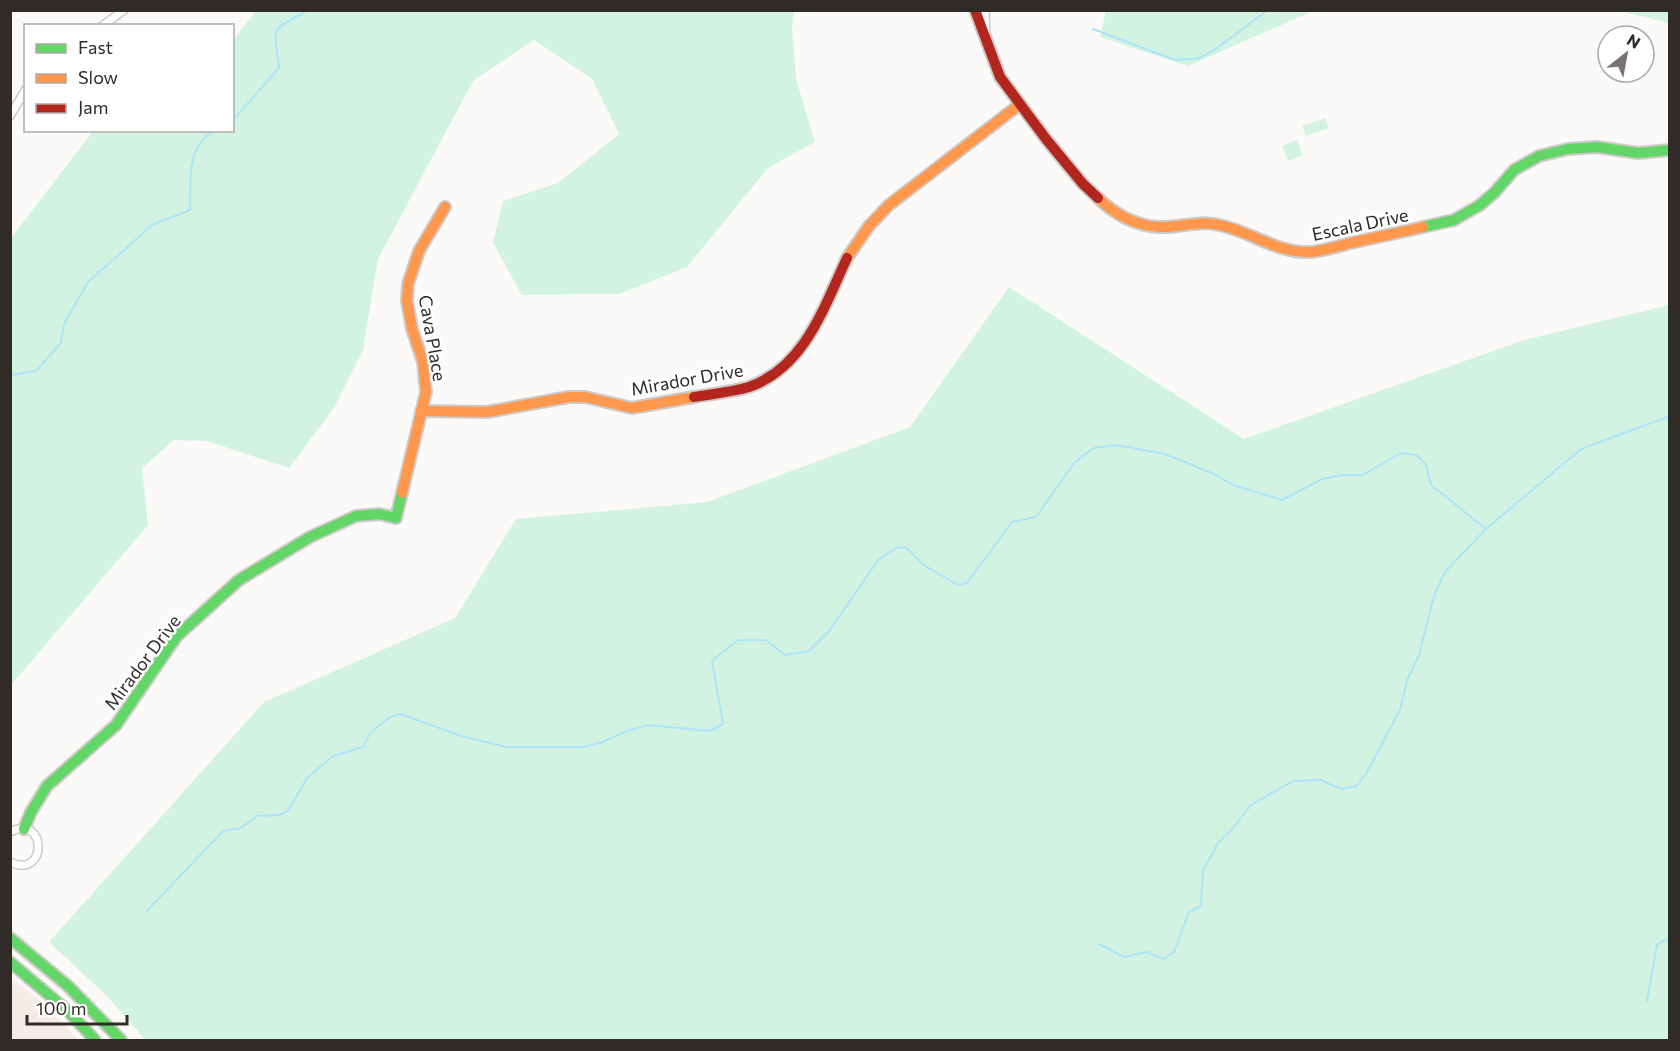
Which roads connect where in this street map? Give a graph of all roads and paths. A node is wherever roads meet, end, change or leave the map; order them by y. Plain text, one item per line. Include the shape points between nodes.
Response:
1 (123, 10) edge
2 (975, 10) edge
3 (985, 10) edge
4 (105, 24) edge
5 (986, 39) junction
6 (24, 92) edge
7 (1019, 105) junction
8 (10, 116) edge
9 (1670, 150) edge
10 (445, 207) dead end
11 (421, 411) junction
12 (24, 829) junction
13 (10, 832) edge
14 (12, 864) edge
15 (10, 938) edge
16 (10, 962) edge
17 (94, 1041) edge
18 (121, 1041) edge

1 - 4 street
2 - 5 street, Escala Drive
3 - 5 street, Escala Drive
5 - 7 street, Escala Drive via 1000,77
6 - 8 street
7 - 9 street, Escala Drive via 1083,184 1120,216 1159,227 1224,226 1302,252 1454,220 1480,205 1514,170 1539,156 1597,147 1638,153
7 - 11 street, Mirador Drive via 890,205 869,226 849,254 810,337 767,378 748,387 632,408 568,397 487,412
10 - 11 street, Cava Place via 419,251 408,284 410,317 426,377
11 - 12 street, Mirador Drive via 396,518 379,514 356,516 310,537 239,580 177,636 116,725 47,786
12 - 13 street
12 - 14 street via 36,837 39,851 30,863
15 - 18 street via 80,996
16 - 17 street via 69,1012

